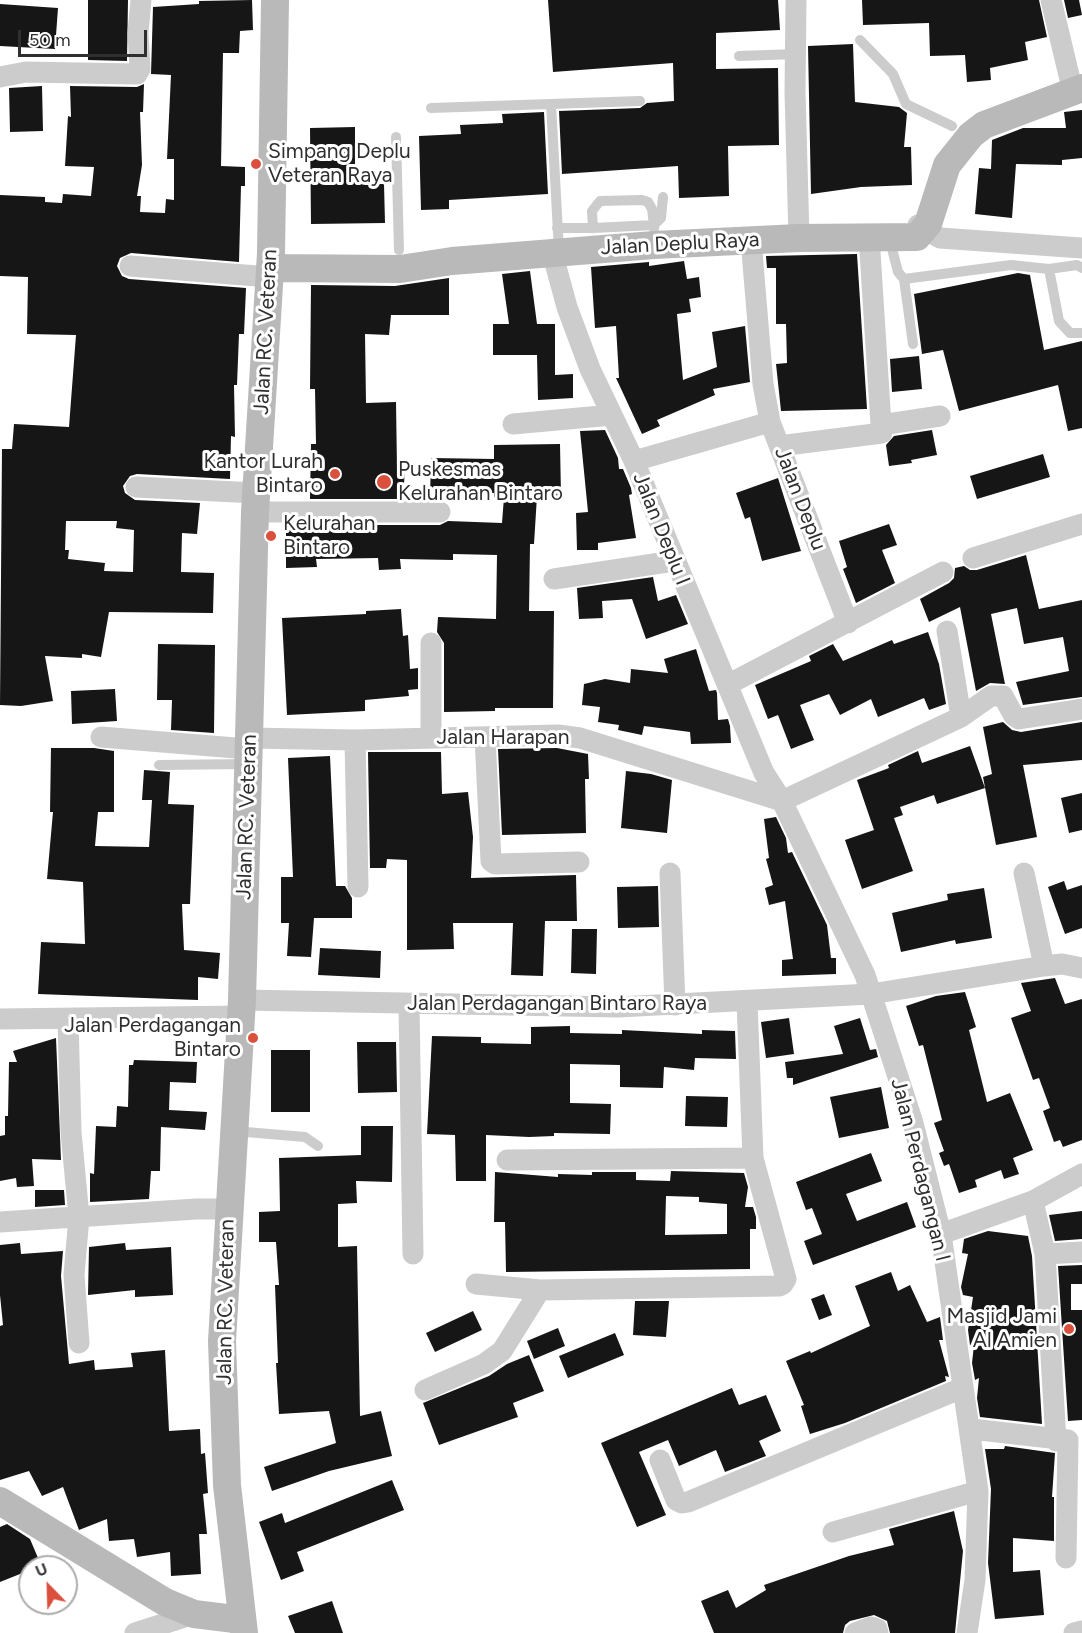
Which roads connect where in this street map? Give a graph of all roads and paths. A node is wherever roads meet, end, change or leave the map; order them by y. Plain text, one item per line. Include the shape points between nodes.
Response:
1 (141, 0) edge
2 (275, 0) edge
3 (1051, 0) edge
4 (796, 2) dead end
5 (860, 40) dead end
6 (797, 54) junction
7 (740, 56) dead end
8 (0, 77) edge
9 (1076, 81) edge
10 (640, 101) dead end
11 (551, 104) junction
12 (431, 108) dead end
13 (952, 126) junction
14 (396, 137) dead end
15 (940, 162) junction
16 (663, 197) dead end
17 (593, 228) junction
18 (902, 233) junction
19 (654, 235) junction
20 (799, 237) junction
21 (752, 240) junction
22 (556, 244) junction
23 (1082, 248) edge
24 (399, 250) junction
25 (452, 261) junction
26 (130, 266) dead end
27 (271, 266) junction
28 (1082, 268) edge
29 (1049, 269) junction
30 (904, 279) junction
31 (1082, 333) edge
32 (913, 344) dead end
33 (612, 415) junction
34 (940, 416) dead end
35 (770, 422) junction
36 (513, 424) dead end
37 (881, 425) junction
38 (780, 446) junction
39 (634, 461) junction
40 (136, 486) dead end
41 (256, 502) junction
42 (440, 512) dead end
43 (1082, 524) edge
44 (973, 558) dead end
45 (674, 561) junction
46 (943, 572) dead end
47 (554, 579) dead end
48 (848, 624) junction
49 (947, 631) dead end
50 (430, 643) dead end
51 (729, 684) junction
52 (1082, 709) edge
53 (961, 717) junction
54 (102, 736) dead end
55 (485, 737) junction
56 (430, 738) junction
57 (355, 740) junction
58 (249, 750) junction
59 (159, 765) dead end
60 (782, 801) junction
61 (579, 862) dead end
62 (670, 873) dead end
63 (1024, 873) dead end
64 (358, 886) dead end
65 (1044, 966) junction
66 (1082, 968) edge
67 (871, 994) junction
68 (747, 1002) junction
69 (410, 1005) junction
70 (675, 1005) junction
71 (242, 1008) junction
72 (0, 1020) edge
73 (68, 1020) junction
74 (233, 1130) junction
75 (318, 1146) dead end
76 (753, 1158) junction
77 (507, 1160) dead end
78 (1082, 1174) edge
79 (1033, 1201) junction
80 (229, 1209) junction
81 (80, 1217) junction
82 (0, 1222) edge
83 (941, 1234) junction
84 (1082, 1252) edge
85 (413, 1254) dead end
86 (1045, 1254) junction
87 (476, 1284) dead end
88 (540, 1290) junction
89 (79, 1343) dead end
90 (962, 1388) junction
91 (425, 1390) dead end
92 (971, 1429) junction
93 (1069, 1440) edge
94 (660, 1460) dead end
95 (978, 1491) junction
96 (5, 1510) edge
97 (833, 1532) dead end
98 (1066, 1558) dead end
99 (194, 1614) junction
100 (243, 1627) edge
101 (1082, 1631) edge
102 (135, 1633) edge
103 (855, 1633) edge
104 (878, 1633) edge
105 (967, 1633) edge
106 (1074, 1633) edge

1 - 8 street via 140,69 136,74 37,72
2 - 27 main road, Jalan RC. Veteran
3 - 9 street
4 - 6 street
5 - 13 lane via 893,74 906,104
6 - 7 lane
6 - 20 street
9 - 13 main road via 974,110
9 - 15 main road via 984,125
10 - 11 lane
11 - 12 lane
11 - 22 lane
13 - 15 main road
14 - 24 lane
15 - 18 main road
16 - 19 lane
17 - 19 lane
17 - 19 lane via 592,211 600,201 642,200 648,202
17 - 22 lane
18 - 20 main road, Jalan Deplu Raya
18 - 23 street
18 - 30 lane via 898,272
18 - 37 street
19 - 21 main road, Jalan Deplu Raya
19 - 22 main road, Jalan Deplu Raya
20 - 21 main road, Jalan Deplu Raya
21 - 35 street, Jalan Deplu via 763,384
22 - 25 main road, Jalan Deplu Raya
22 - 33 street, Jalan Deplu I via 567,307
24 - 25 main road, Jalan Deplu Raya via 428,251
24 - 27 main road, Jalan Deplu Raya
25 - 27 main road, Jalan Deplu Raya via 400,269
26 - 27 street
27 - 41 main road, Jalan RC. Veteran
28 - 29 lane
29 - 30 lane via 1011,265
29 - 31 lane via 1059,321 1070,333
30 - 32 lane
33 - 36 street
33 - 39 street, Jalan Deplu I
34 - 37 street
35 - 38 street, Jalan Deplu
35 - 39 street
37 - 38 street via 882,434
38 - 48 street, Jalan Deplu
39 - 45 street, Jalan Deplu I
40 - 41 street
41 - 42 street
41 - 58 main road, Jalan RC. Veteran
43 - 44 street
45 - 47 street
45 - 51 street, Jalan Deplu I
46 - 48 street
48 - 51 street
49 - 53 street
50 - 56 street
51 - 60 street, Jalan Deplu I via 764,773
52 - 53 street via 1019,719 1005,699 991,696
53 - 60 street
54 - 58 street, Jalan Harapan
55 - 56 street, Jalan Harapan
55 - 60 street, Jalan Harapan via 580,738
55 - 61 street via 491,861
56 - 57 street, Jalan Harapan
57 - 58 street, Jalan Harapan
57 - 64 street
58 - 59 lane
58 - 71 main road, Jalan RC. Veteran
60 - 67 street
62 - 70 street
63 - 65 street
65 - 66 street, Jalan Perdagangan Bintaro Raya
65 - 67 street, Jalan Perdagangan Bintaro Raya
67 - 68 street, Jalan Perdagangan Bintaro Raya
67 - 83 street, Jalan Perdagangan I via 913,1123
68 - 70 street, Jalan Perdagangan Bintaro Raya
68 - 76 street
69 - 70 street, Jalan Perdagangan Bintaro Raya
69 - 71 street, Jalan Perdagangan Bintaro Raya
69 - 85 street
71 - 73 street, Jalan Perdagangan Bintaro Raya
71 - 74 main road, Jalan RC. Veteran
72 - 73 street, Jalan Perdagangan Bintaro Raya
73 - 81 street via 71,1132
74 - 75 lane via 305,1137
74 - 80 main road, Jalan RC. Veteran
76 - 77 street
76 - 88 street via 786,1279 782,1285
78 - 79 street
79 - 83 street
79 - 86 street
80 - 81 street
80 - 100 main road, Jalan RC. Veteran via 222,1341 227,1485
81 - 82 street
81 - 89 street via 74,1275
83 - 90 street, Jalan Perdagangan I
84 - 86 street
86 - 93 street
87 - 88 street
88 - 91 street via 502,1352
90 - 92 street, Jalan Perdagangan I
90 - 94 street via 688,1502 676,1500
92 - 93 street
92 - 95 street, Jalan Perdagangan I
93 - 98 street
95 - 97 street
95 - 105 street, Jalan Perdagangan I via 975,1580
96 - 99 main road via 165,1602
99 - 100 main road
99 - 102 street
101 - 106 street
103 - 104 street via 871,1627

